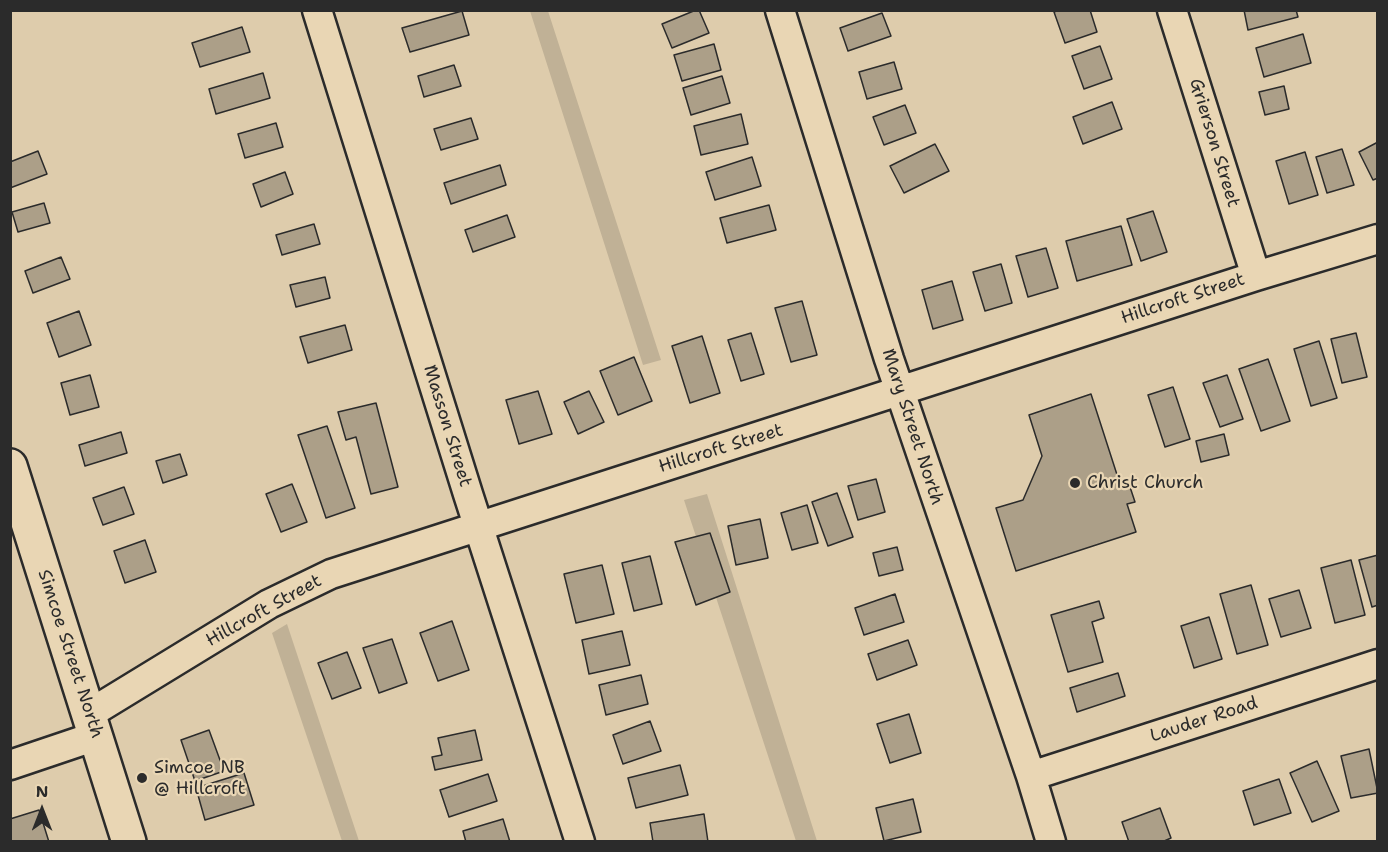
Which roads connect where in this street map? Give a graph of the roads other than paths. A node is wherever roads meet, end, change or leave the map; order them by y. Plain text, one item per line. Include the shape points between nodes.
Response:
1 (317, 10) edge
2 (780, 10) edge
3 (1172, 10) edge
4 (1377, 238) edge
5 (1256, 276) junction
6 (900, 392) junction
7 (10, 466) edge
8 (480, 525) junction
9 (1377, 664) edge
10 (93, 725) junction
11 (10, 765) edge
12 (1031, 776) junction
13 (129, 842) edge
14 (580, 842) edge
15 (1051, 842) edge

1 - 8 street, Masson Street
2 - 6 street, Mary Street North
3 - 5 street, Grierson Street
4 - 5 street, Hillcroft Street
5 - 6 street, Hillcroft Street
6 - 8 street, Hillcroft Street
6 - 12 street, Mary Street North
7 - 10 main road, Simcoe Street North
8 - 10 street, Hillcroft Street via 331,574 269,604
8 - 14 street, Masson Street
9 - 12 street, Lauder Road
10 - 11 street, Hillcroft Street
10 - 13 main road, Simcoe Street North
12 - 15 street, Mary Street North

